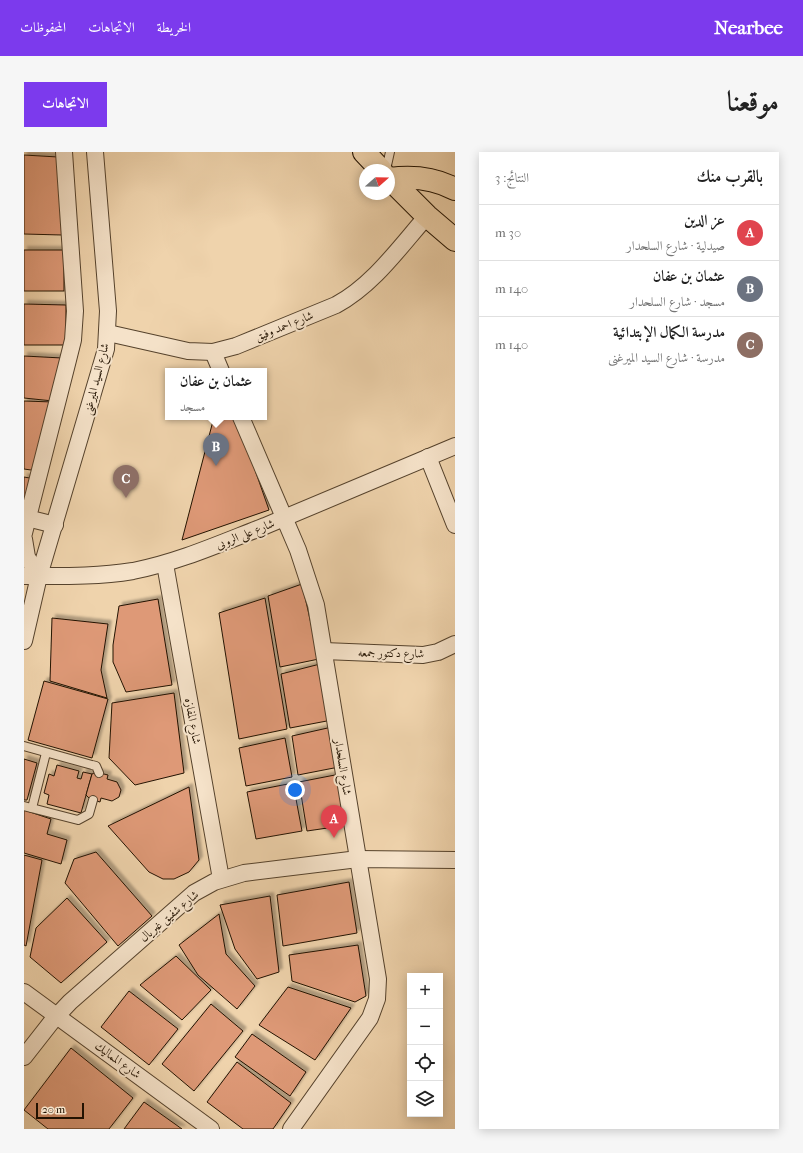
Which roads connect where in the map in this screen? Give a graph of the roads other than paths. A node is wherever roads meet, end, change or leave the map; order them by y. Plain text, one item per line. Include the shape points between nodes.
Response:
1 (64, 152) edge
2 (95, 152) edge
3 (364, 152) edge
4 (390, 152) edge
5 (376, 164) edge
6 (388, 164) edge
7 (395, 175) edge
8 (395, 183) edge
9 (455, 189) edge
10 (427, 216) junction
11 (452, 241) edge
12 (108, 333) junction
13 (213, 352) junction
14 (220, 368) edge
15 (242, 420) edge
16 (455, 446) edge
17 (428, 457) junction
18 (284, 518) junction
19 (25, 525) edge
20 (55, 525) junction
21 (455, 525) edge
22 (24, 539) edge
23 (165, 564) junction
24 (32, 576) edge
25 (24, 641) edge
26 (455, 644) edge
27 (324, 651) junction
28 (24, 746) edge
29 (46, 753) junction
30 (100, 773) dead end
31 (93, 800) dead end
32 (28, 807) edge
33 (358, 859) junction
34 (455, 860) edge
35 (221, 879) junction
36 (24, 992) edge
37 (57, 1016) junction
38 (24, 1057) edge
39 (211, 1129) edge
40 (291, 1129) edge

1 - 19 street via 75,311 74,331
2 - 12 street, شارع السيد الميرغنى
3 - 5 main road
4 - 6 lane
7 - 9 main road via 421,178
8 - 10 main road
10 - 11 main road
10 - 13 street, شارع احمد وفيق via 371,280 351,296 336,305 236,346
12 - 13 street, شارع احمد وفيق via 188,352
12 - 20 street, شارع السيد الميرغنى via 102,366
13 - 14 street
15 - 18 street, شارع السلحدار
16 - 17 street, شارع على الروبى
17 - 18 street, شارع على الروبى
17 - 21 street
18 - 23 street, شارع على الروبى
18 - 27 street, شارع السلحدار via 310,583
19 - 20 street
20 - 24 street, شارع السيد الميرغنى
22 - 24 street
23 - 24 street, شارع على الروبى via 103,575
23 - 35 street, شارع المفازه
24 - 25 street, شارع السيد الميرغنى
26 - 27 street, شارع دكتور جمعه via 438,652 423,655
27 - 33 street, شارع السلحدار
28 - 29 lane
29 - 30 lane via 96,766
29 - 32 lane
31 - 32 lane via 89,814 78,820
33 - 34 street, شارع شفيق غبريال
33 - 35 street, شارع شفيق غبريال via 244,873
33 - 40 street, شارع السلحدار via 378,979 377,999 370,1018
35 - 37 street, شارع شفيق غبريال via 194,893 75,997
36 - 37 street, شارع المماليك
37 - 38 street, شارع شفيق غبريال
37 - 39 street, شارع المماليك

